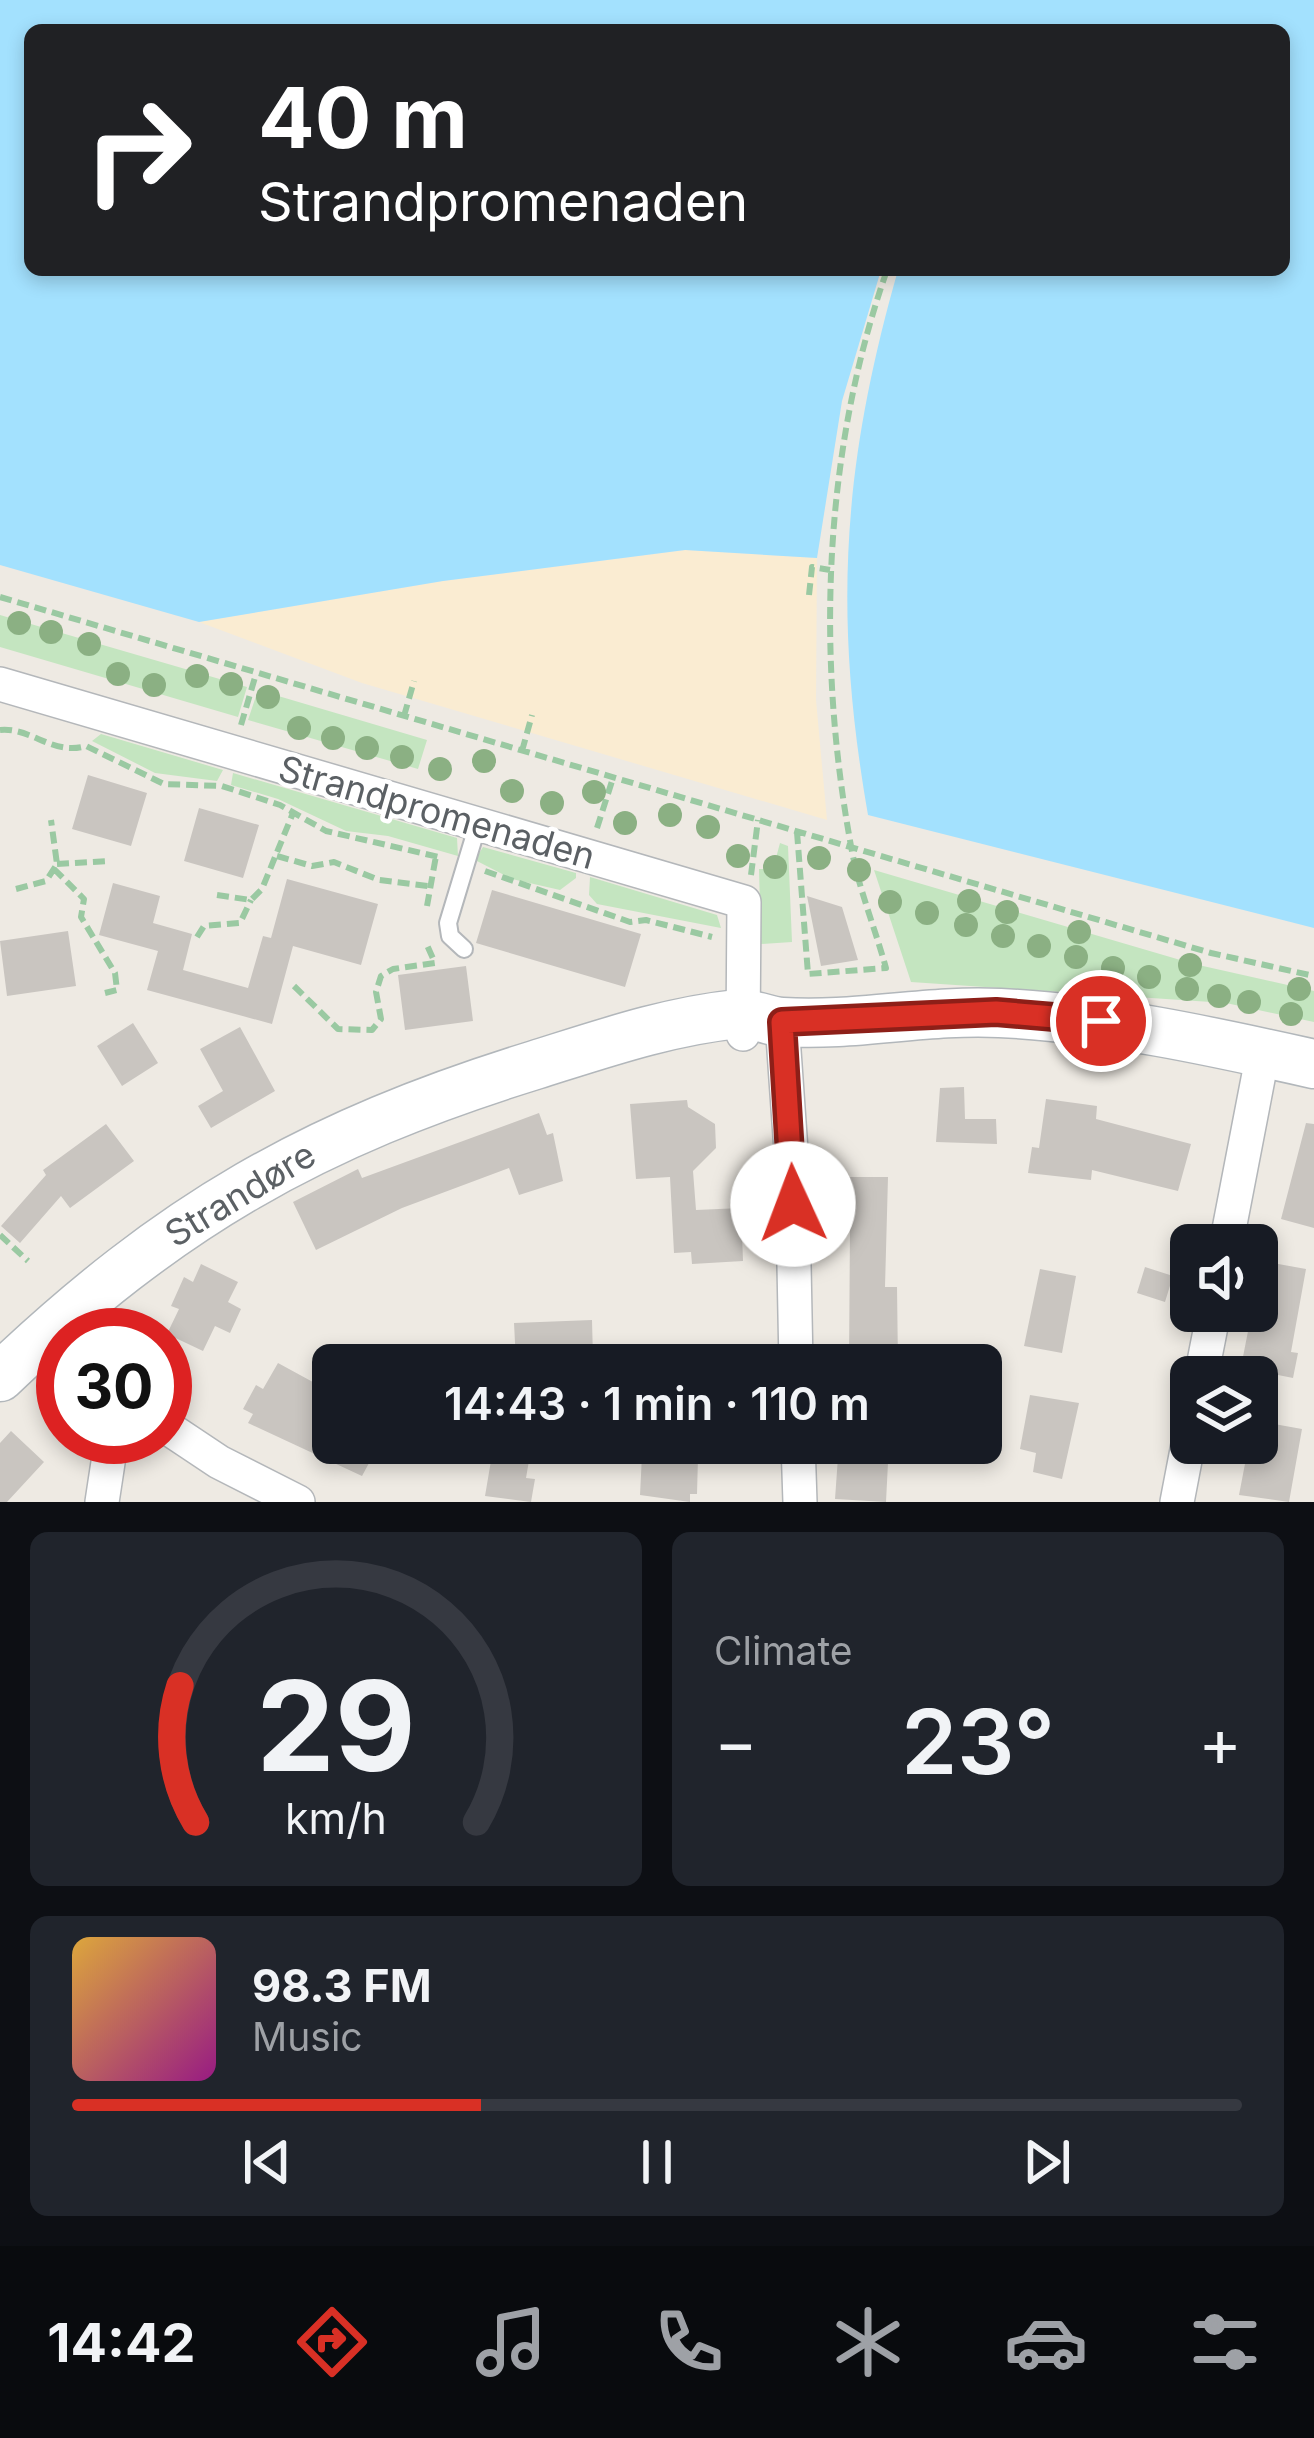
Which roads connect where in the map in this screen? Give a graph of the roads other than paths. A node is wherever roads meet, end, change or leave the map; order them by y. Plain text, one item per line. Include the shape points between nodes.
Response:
1 (0, 684) edge
2 (478, 824) junction
3 (464, 949) dead end
4 (756, 1024) junction
5 (1263, 1053) junction
6 (1314, 1064) edge
7 (1230, 1224) edge
8 (88, 1308) edge
9 (794, 1344) edge
10 (36, 1350) edge
11 (0, 1377) edge
12 (192, 1444) edge
13 (108, 1464) edge
14 (799, 1464) edge
15 (1184, 1464) edge
16 (102, 1502) edge
17 (298, 1502) edge
18 (800, 1502) edge
19 (1177, 1502) edge

1 - 2 street, Strandpromenaden
2 - 3 lane via 448,922
2 - 4 street, Strandpromenaden via 744,902
4 - 5 street via 996,1012 1101,1021
4 - 8 street, Strandøre via 515,1071 403,1107 297,1154 194,1216
4 - 9 street
5 - 6 street
5 - 7 street
10 - 11 street, Strandøre
12 - 17 street
13 - 16 street
14 - 18 street
15 - 19 street

